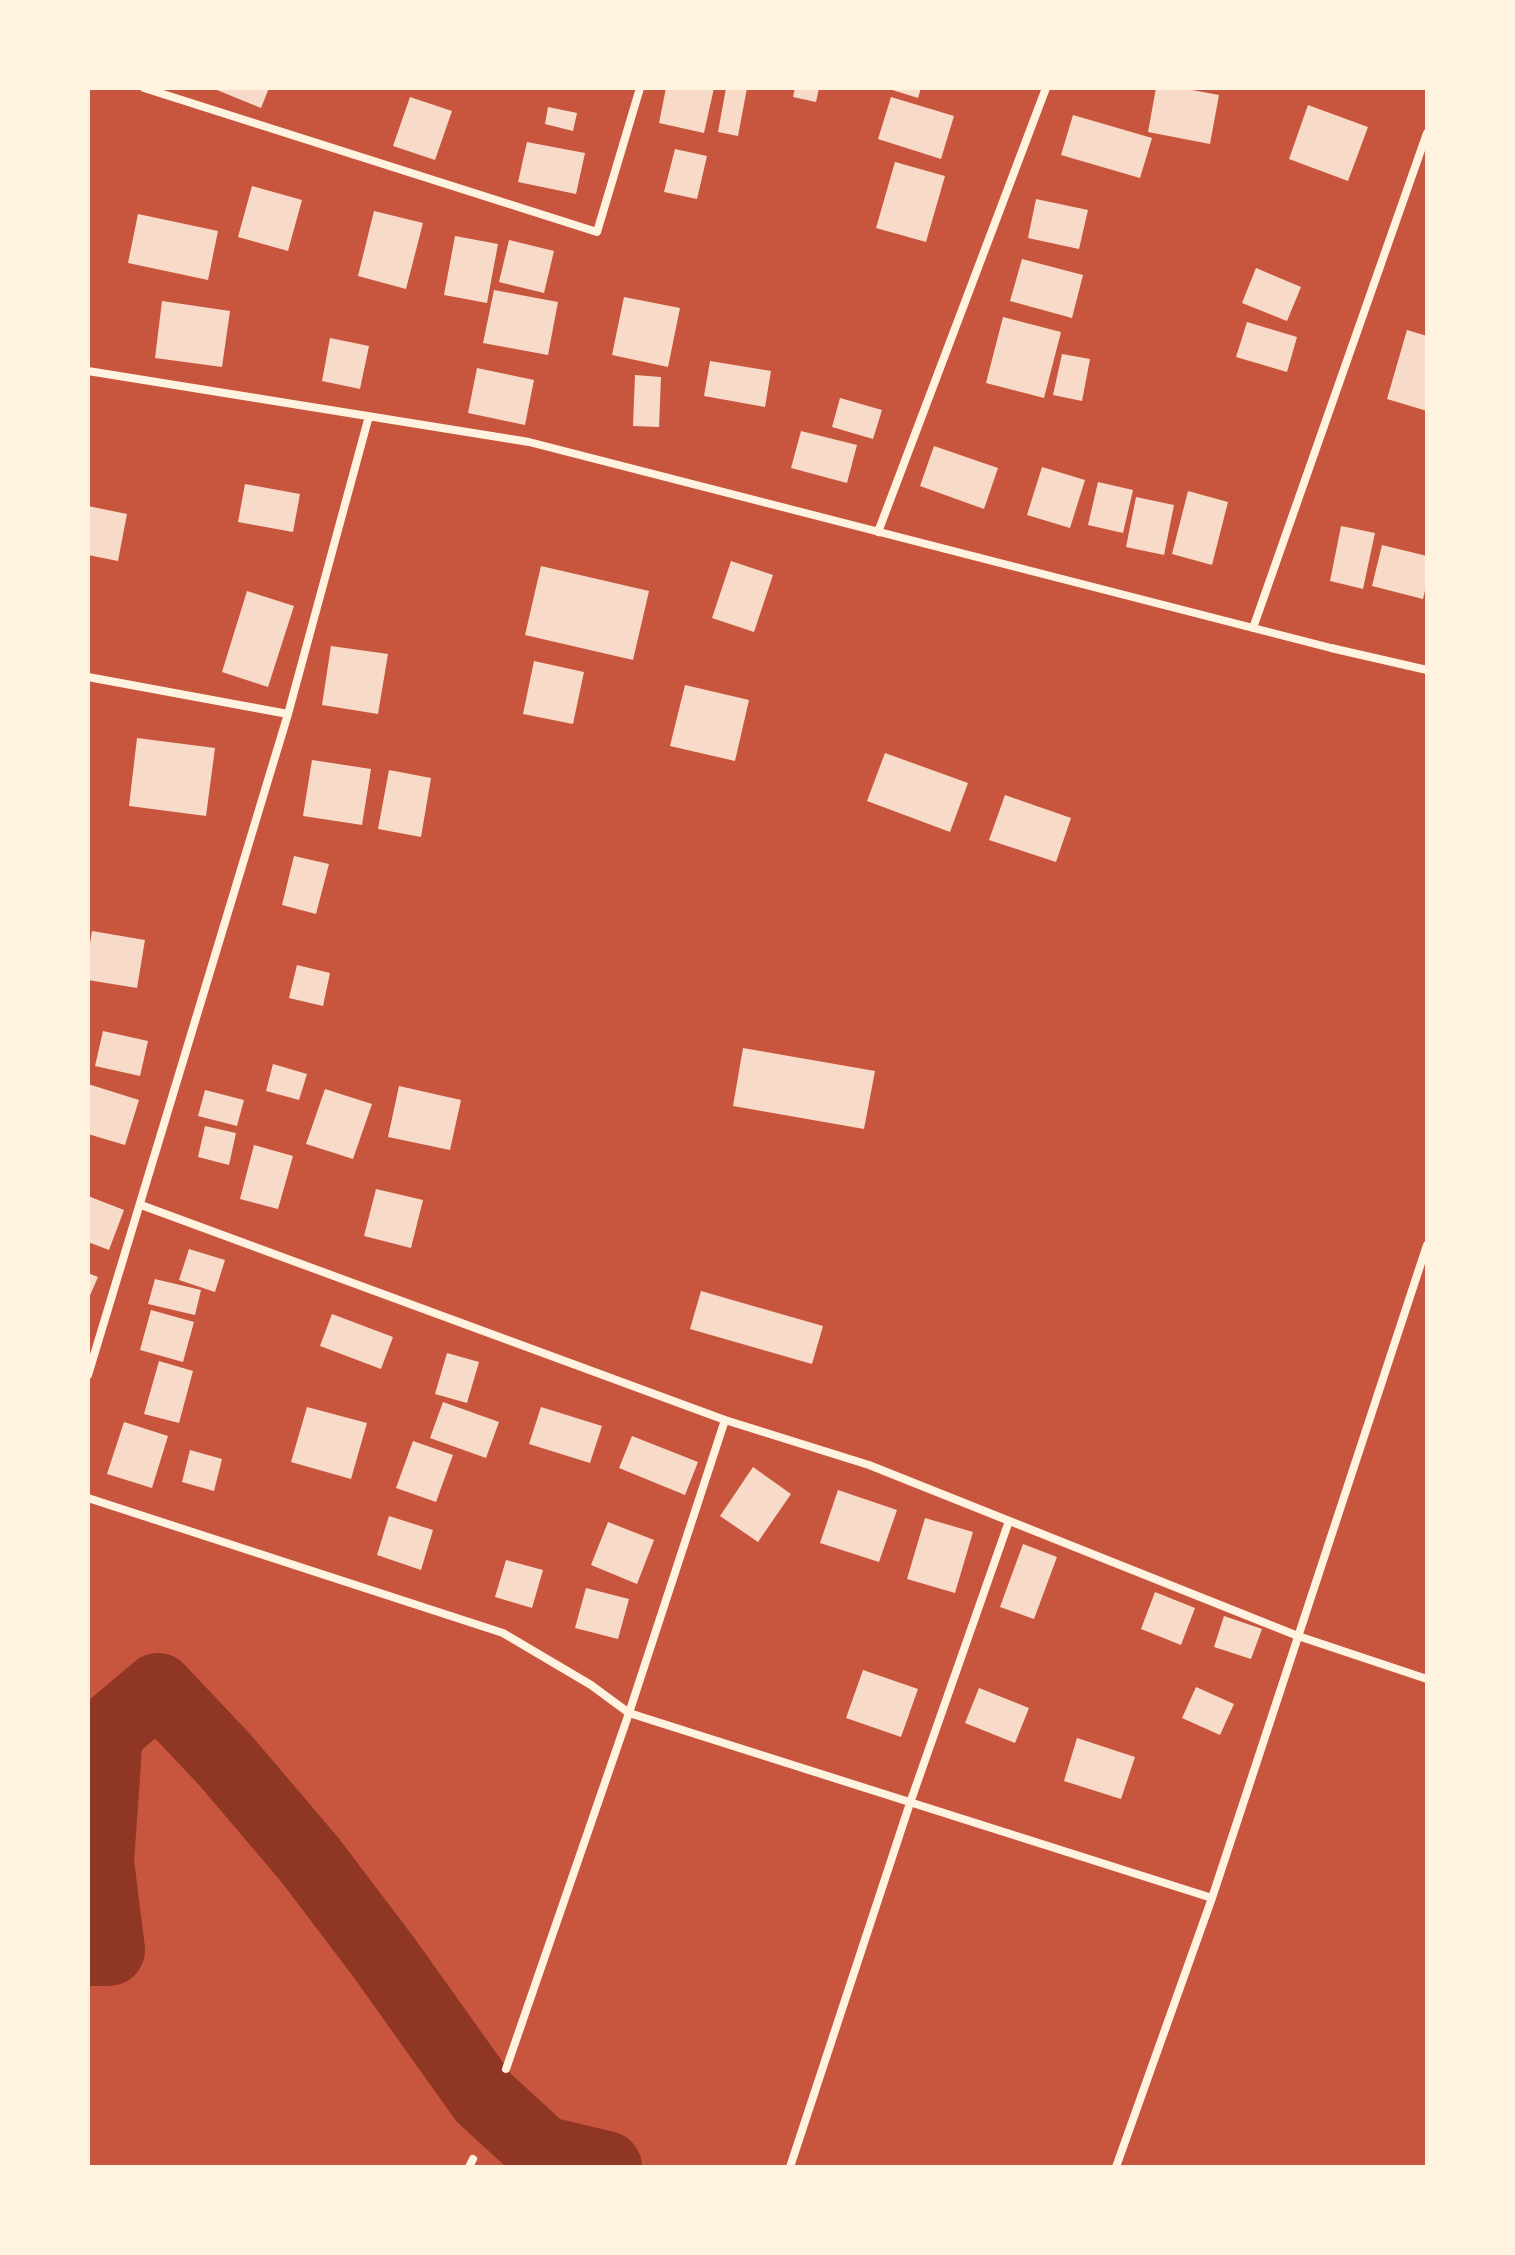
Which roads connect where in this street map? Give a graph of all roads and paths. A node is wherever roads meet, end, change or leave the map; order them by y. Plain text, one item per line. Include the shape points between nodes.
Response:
1 (144, 88) edge
2 (640, 88) edge
3 (1046, 88) edge
4 (1427, 133) edge
5 (88, 371) edge
6 (369, 416) junction
7 (878, 532) junction
8 (1253, 628) junction
9 (1427, 670) edge
10 (88, 677) edge
11 (288, 714) junction
12 (141, 1205) junction
13 (1427, 1245) edge
14 (88, 1375) edge
15 (725, 1420) junction
16 (88, 1498) edge
17 (1009, 1521) junction
18 (1298, 1636) junction
19 (1427, 1679) edge
20 (629, 1713) junction
21 (910, 1803) junction
22 (1212, 1898) junction
23 (506, 2069) dead end
24 (790, 2167) edge
25 (1116, 2167) edge

1 - 2 street via 597,232
3 - 7 street
4 - 8 street
5 - 6 street
6 - 7 street via 529,442
6 - 11 street
7 - 8 street
8 - 9 street
10 - 11 street
11 - 12 street
12 - 14 street
12 - 15 street
13 - 18 street
15 - 17 street via 869,1465
15 - 20 street
16 - 20 street via 503,1633
17 - 18 street
17 - 21 street
18 - 19 street
18 - 22 street
20 - 21 street
20 - 23 street
21 - 22 street
21 - 24 street
22 - 25 street

